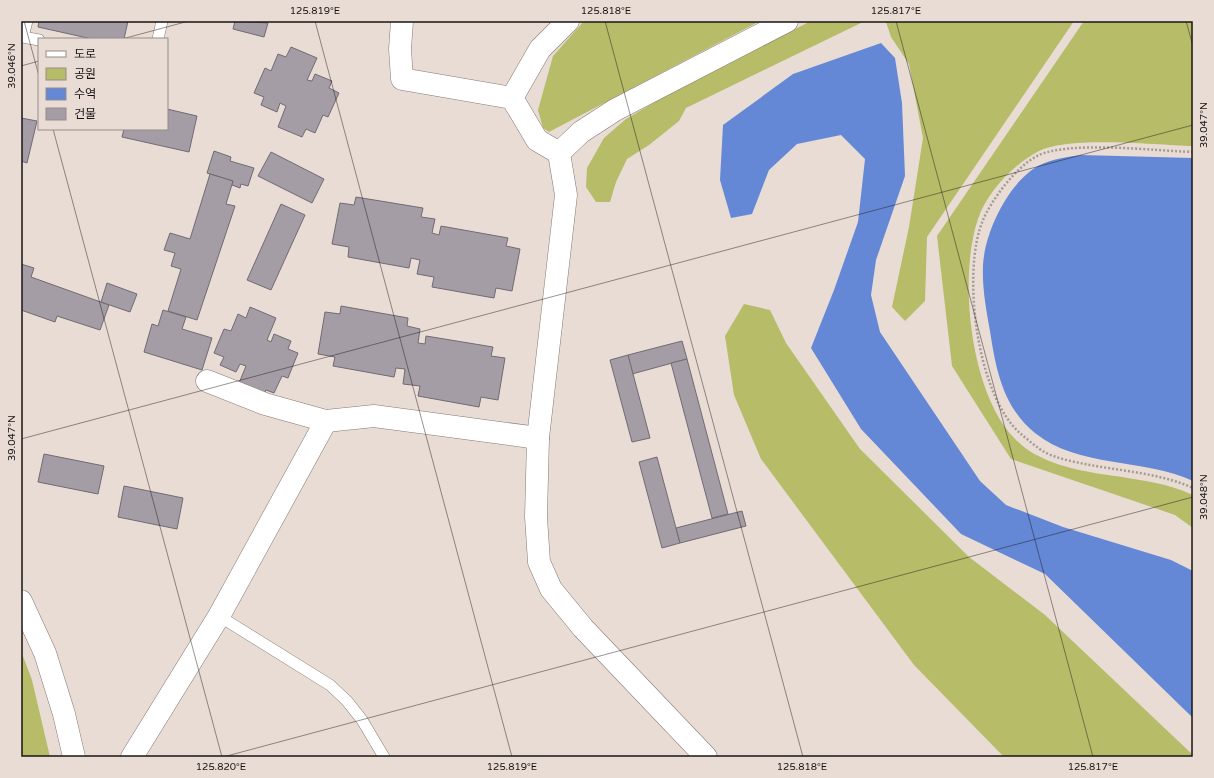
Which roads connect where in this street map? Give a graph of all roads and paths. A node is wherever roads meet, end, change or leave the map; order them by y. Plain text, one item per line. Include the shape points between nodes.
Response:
1 (26, 21) edge
2 (162, 21) edge
3 (402, 21) edge
4 (568, 21) edge
5 (787, 21) edge
6 (158, 38) edge
7 (38, 40) edge
8 (512, 98) junction
9 (1193, 152) edge
10 (559, 153) junction
11 (207, 381) dead end
12 (326, 421) junction
13 (538, 438) junction
14 (1193, 488) edge
15 (21, 601) edge
16 (219, 616) junction
17 (74, 757) edge
18 (132, 757) edge
19 (384, 757) edge
20 (706, 757) edge

1 - 7 lane via 23,37
2 - 6 lane
3 - 8 street via 402,80
4 - 8 street via 540,50
5 - 10 street via 615,110 581,132
8 - 10 street via 537,140
9 - 14 path via 1082,147 1037,156 1017,171 998,194 983,220 976,248 973,294 986,374 1005,416 1019,432 1042,451 1066,460 1148,475
10 - 13 street via 566,195
11 - 12 street via 265,404
12 - 13 street via 374,416
12 - 16 street
13 - 20 street via 538,562 551,589 583,628
15 - 17 street via 45,653
16 - 18 street
16 - 19 lane via 330,685 347,700

